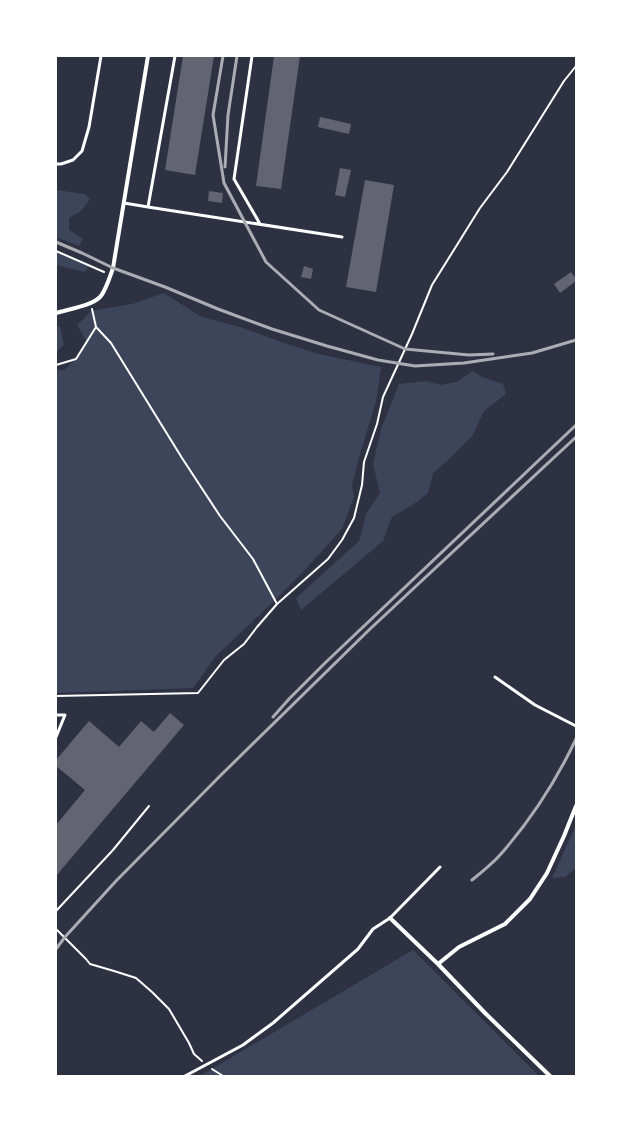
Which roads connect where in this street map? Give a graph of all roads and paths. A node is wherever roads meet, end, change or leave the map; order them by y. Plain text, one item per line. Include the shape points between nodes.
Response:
1 (101, 56) edge
2 (148, 56) edge
3 (175, 56) edge
4 (252, 56) edge
5 (576, 66) edge
6 (56, 164) edge
7 (124, 203) junction
8 (148, 207) junction
9 (260, 224) junction
10 (342, 237) dead end
11 (56, 251) edge
12 (111, 275) junction
13 (91, 303) junction
14 (56, 313) edge
15 (96, 327) junction
16 (56, 365) edge
17 (277, 604) junction
18 (495, 677) dead end
19 (56, 696) edge
20 (56, 715) edge
21 (576, 726) edge
22 (56, 737) edge
23 (149, 806) dead end
24 (576, 806) edge
25 (440, 867) dead end
26 (56, 911) edge
27 (390, 918) junction
28 (56, 929) edge
29 (438, 964) junction
30 (206, 1064) junction
31 (185, 1076) edge
32 (223, 1076) edge
33 (550, 1076) edge

1 - 6 lane via 89,127 82,151 73,160
2 - 7 street
3 - 8 lane
4 - 9 lane via 234,179
5 - 17 path via 507,172 480,208 432,285 383,397 364,462 362,485 354,518 342,540 328,559
7 - 8 lane
7 - 12 street
8 - 9 lane
9 - 10 lane
11 - 12 path
12 - 13 street via 101,296
13 - 14 street
13 - 15 path
15 - 16 path via 76,358
15 - 17 path via 111,343 220,516 253,559
17 - 19 path via 244,644 224,660 198,693
18 - 21 lane via 535,705
20 - 22 lane via 65,715
23 - 26 path via 113,850
24 - 29 street via 547,873 530,899 505,924 458,947
25 - 27 lane
27 - 29 street
27 - 30 lane via 372,928 358,948 273,1023 243,1045
28 - 30 path via 90,964 136,978 152,992 169,1009 194,1054
29 - 33 street
30 - 31 lane
30 - 32 path

